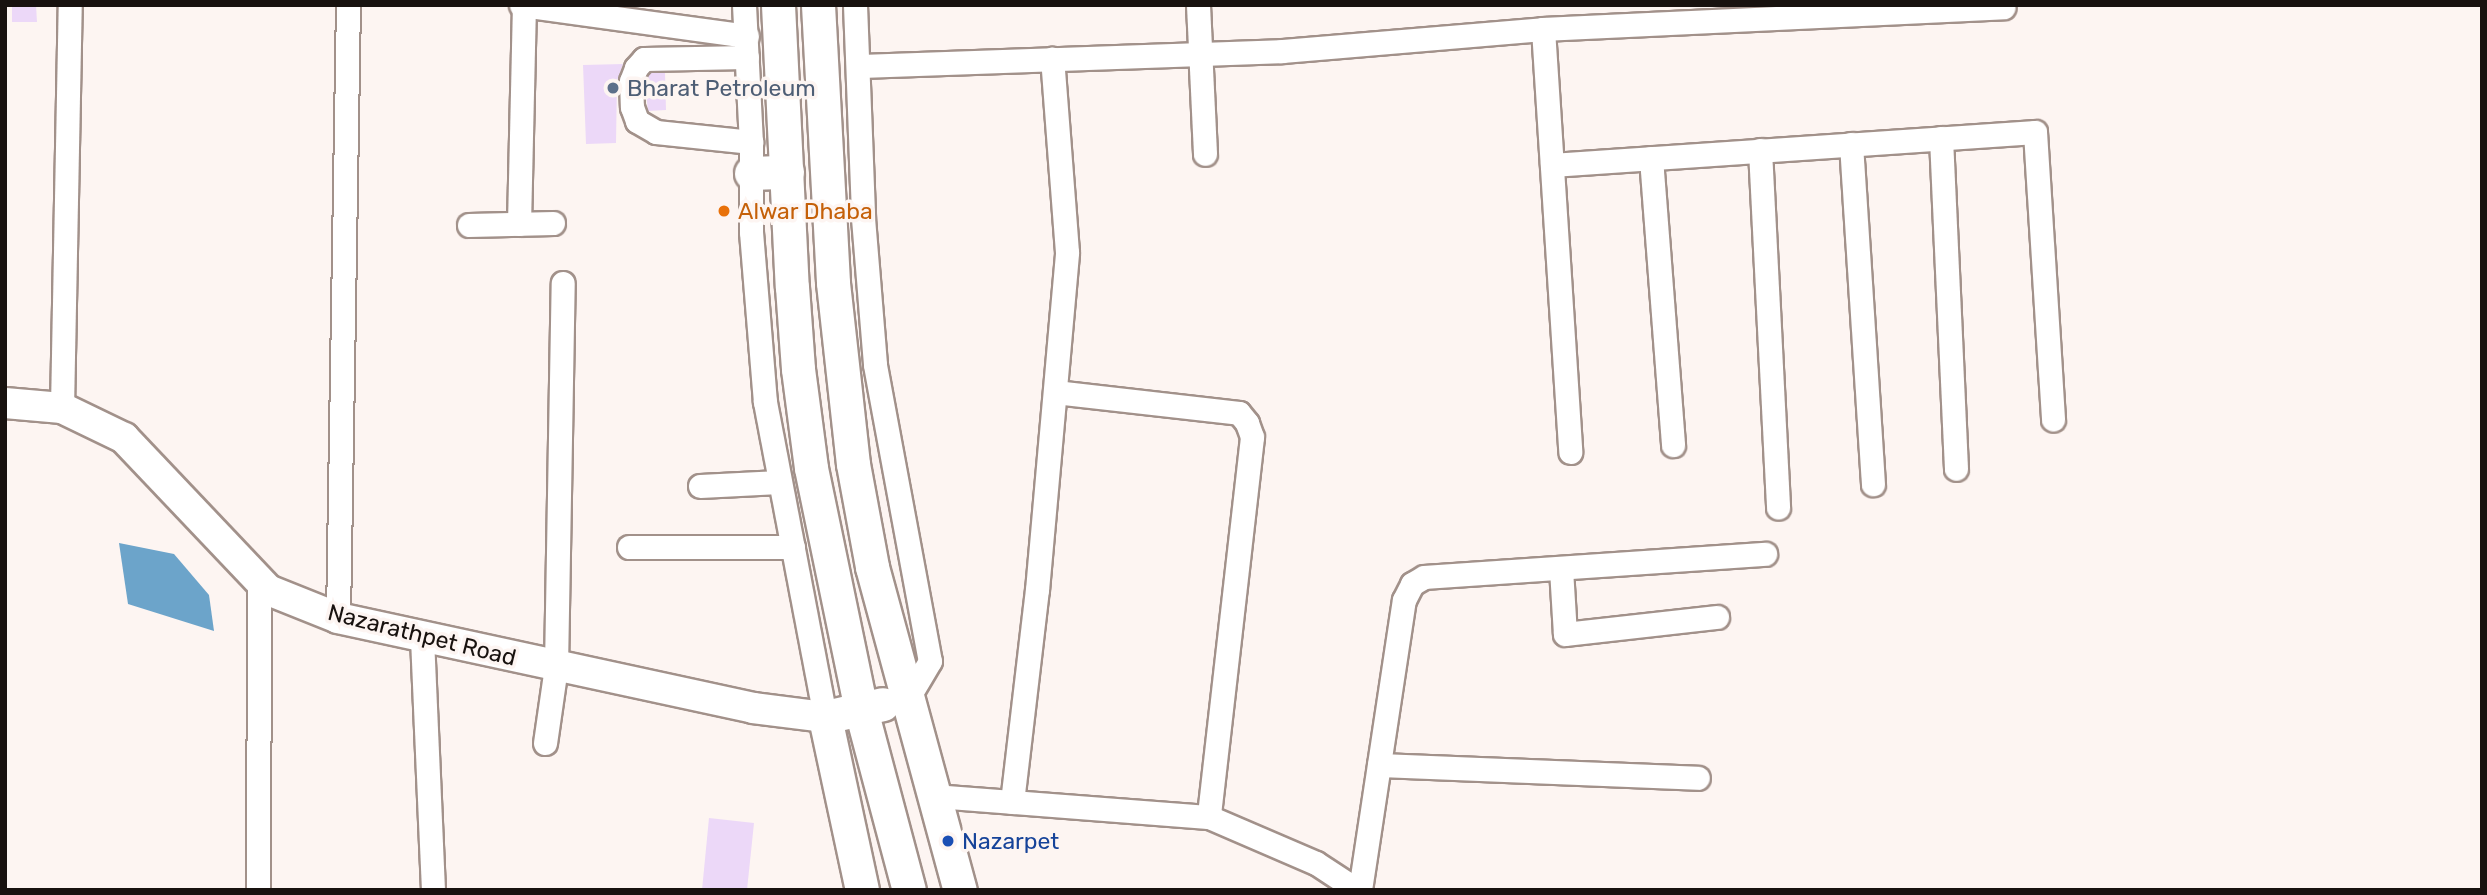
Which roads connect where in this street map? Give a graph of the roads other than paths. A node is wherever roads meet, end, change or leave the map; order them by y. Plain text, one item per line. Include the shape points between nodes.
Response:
1 (70, 5) edge
2 (348, 5) edge
3 (522, 5) edge
4 (744, 5) edge
5 (778, 5) edge
6 (818, 5) edge
7 (855, 5) edge
8 (1198, 5) edge
9 (2003, 7) edge
10 (1543, 29) junction
11 (747, 46) junction
12 (1201, 53) junction
13 (1052, 59) junction
14 (858, 66) junction
15 (1941, 138) junction
16 (1850, 144) junction
17 (1760, 150) junction
18 (1205, 154) dead end
19 (751, 158) junction
20 (1651, 158) junction
21 (1552, 165) junction
22 (787, 172) junction
23 (553, 223) dead end
24 (519, 224) junction
25 (469, 225) dead end
26 (563, 283) dead end
27 (1055, 392) junction
28 (5, 403) edge
29 (61, 408) junction
30 (2053, 419) dead end
31 (1674, 445) dead end
32 (1570, 452) dead end
33 (1955, 469) dead end
34 (779, 482) junction
35 (1873, 484) dead end
36 (700, 486) dead end
37 (1779, 508) dead end
38 (629, 547) dead end
39 (793, 547) junction
40 (1765, 554) dead end
41 (1561, 569) junction
42 (259, 580) junction
43 (1717, 617) dead end
44 (338, 618) junction
45 (422, 638) junction
46 (556, 667) junction
47 (908, 698) junction
48 (862, 710) junction
49 (825, 717) junction
50 (545, 743) dead end
51 (1379, 765) junction
52 (1698, 778) dead end
53 (935, 796) junction
54 (1012, 802) junction
55 (1209, 817) junction
56 (258, 890) edge
57 (433, 890) edge
58 (862, 890) edge
59 (909, 890) edge
60 (960, 890) edge
61 (1359, 890) edge

1 - 29 street
2 - 44 street
3 - 11 street
3 - 24 street
4 - 11 street
5 - 22 highway
6 - 47 highway via 834,296 851,451 872,568
7 - 14 street
8 - 12 street
9 - 10 street
10 - 12 street via 1282,51
10 - 21 street
11 - 19 street
11 - 19 street via 645,59 631,81 637,121 656,132
12 - 13 street
12 - 18 street
13 - 14 street
13 - 27 street via 1067,252
14 - 47 street via 863,218 875,365 930,661
15 - 16 street
15 - 30 street via 2035,132
15 - 33 street
16 - 17 street
16 - 35 street
17 - 20 street
17 - 37 street
19 - 22 highway
19 - 34 street via 751,232 765,402
20 - 21 street
20 - 31 street
21 - 32 street
22 - 48 highway via 798,369 809,455
23 - 24 street
24 - 25 street
26 - 46 street
27 - 54 street
27 - 55 street via 1239,414 1247,422 1252,437
28 - 29 main road, Nazarathpet Road
29 - 42 main road, Nazarathpet Road via 124,438
34 - 36 street
34 - 39 street
38 - 39 street
39 - 49 street
40 - 41 street
41 - 43 street via 1564,634
41 - 51 street via 1424,577 1412,584 1404,600
42 - 44 main road, Nazarathpet Road via 268,590
42 - 56 street
44 - 45 main road, Nazarathpet Road
45 - 46 main road, Nazarathpet Road
45 - 57 street
46 - 49 main road, Nazarathpet Road via 753,708
46 - 50 street
47 - 48 highway
47 - 53 highway
48 - 49 highway
48 - 59 highway
49 - 58 highway
51 - 52 street
51 - 61 street
53 - 54 street
53 - 60 highway
54 - 55 street
55 - 61 street via 1315,863

